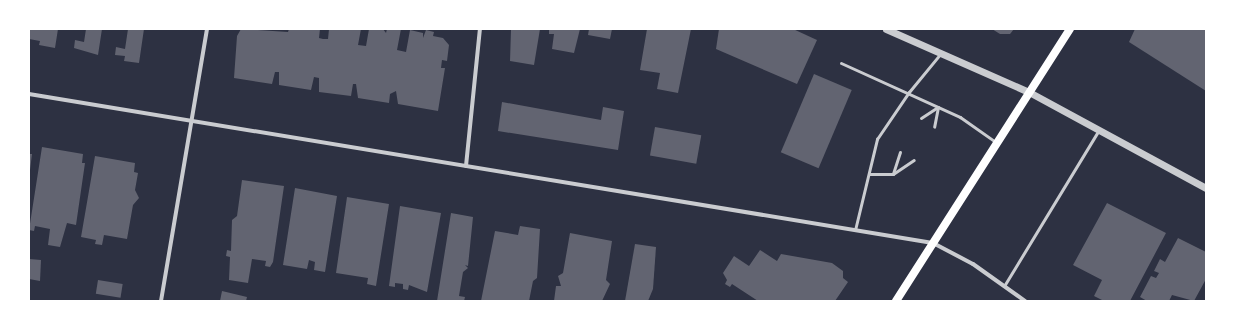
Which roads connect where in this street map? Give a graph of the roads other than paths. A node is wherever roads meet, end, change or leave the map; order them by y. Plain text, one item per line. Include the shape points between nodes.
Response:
1 (207, 29) edge
2 (480, 29) edge
3 (886, 29) edge
4 (1070, 29) edge
5 (941, 53) junction
6 (842, 63) dead end
7 (908, 92) junction
8 (1029, 92) junction
9 (29, 94) edge
10 (938, 107) junction
11 (921, 118) dead end
12 (192, 121) junction
13 (934, 127) dead end
14 (1099, 130) junction
15 (997, 143) junction
16 (900, 152) dead end
17 (914, 160) dead end
18 (466, 166) junction
19 (869, 174) junction
20 (893, 174) junction
21 (1206, 188) edge
22 (855, 230) junction
23 (933, 243) junction
24 (1004, 286) junction
25 (161, 301) edge
26 (896, 301) edge
27 (1025, 301) edge

1 - 12 street
2 - 18 street
3 - 5 street
4 - 8 main road
5 - 7 lane
5 - 8 street
6 - 7 lane
7 - 10 lane
7 - 19 lane via 877,139
8 - 14 street
8 - 15 main road
9 - 12 street
10 - 11 lane
10 - 13 lane
10 - 15 lane
12 - 18 street
12 - 25 street
14 - 21 street
14 - 24 lane
15 - 23 main road
16 - 20 lane
17 - 20 lane
18 - 22 street
19 - 20 lane
19 - 22 lane
22 - 23 street
23 - 24 street via 973,264
23 - 26 main road
24 - 27 street

